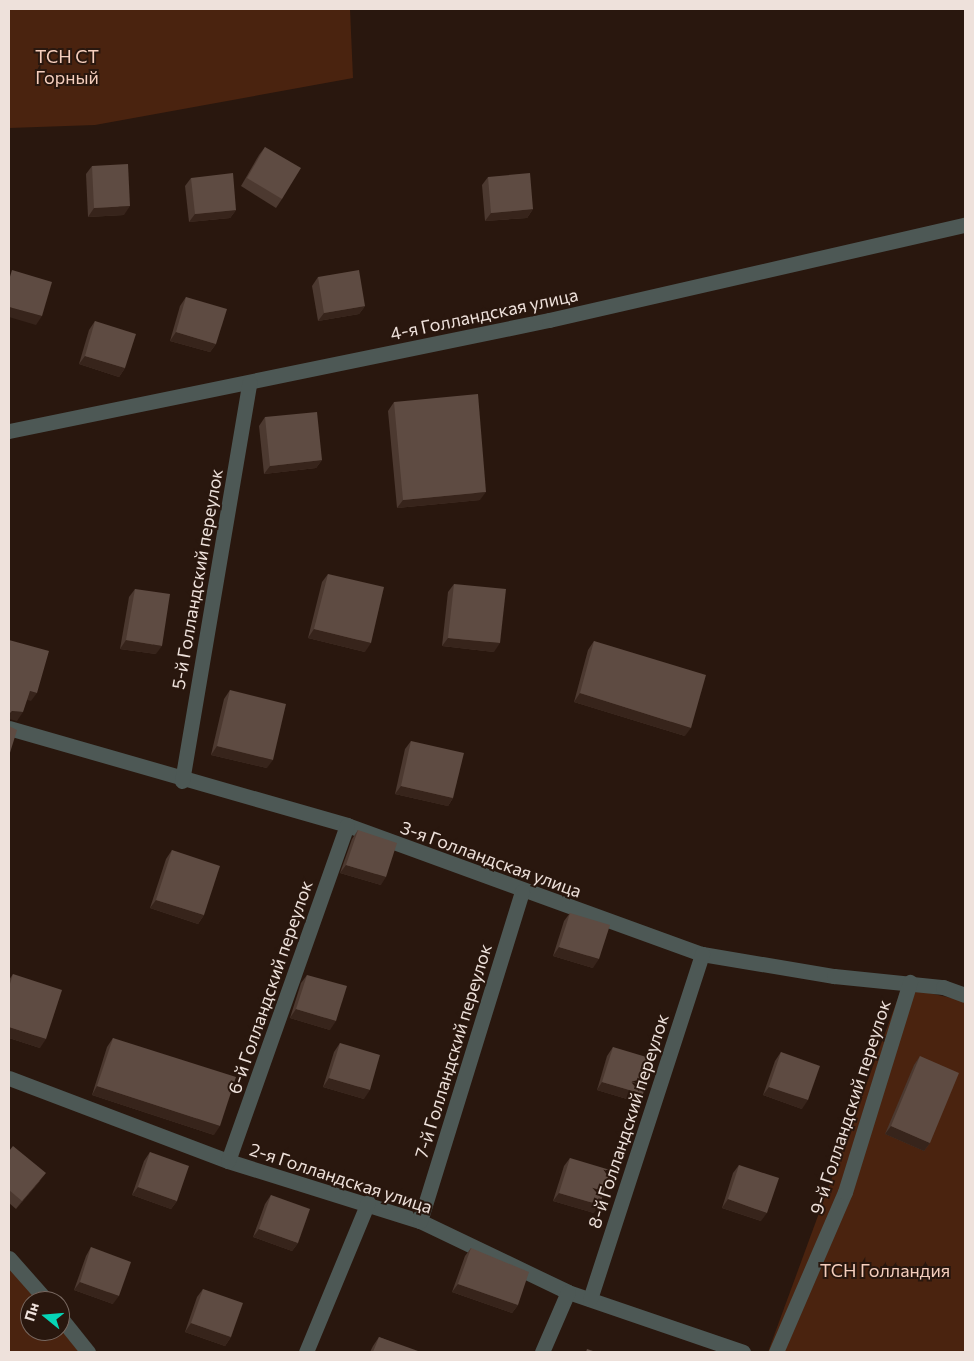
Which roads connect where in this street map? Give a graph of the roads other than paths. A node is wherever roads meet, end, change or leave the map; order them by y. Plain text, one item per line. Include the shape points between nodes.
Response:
1 (965, 225) edge
2 (250, 383) junction
3 (9, 431) edge
4 (9, 728) edge
5 (182, 781) junction
6 (347, 826) junction
7 (522, 891) junction
8 (702, 954) junction
9 (910, 982) junction
10 (965, 994) edge
11 (9, 1078) edge
12 (228, 1161) junction
13 (368, 1202) junction
14 (420, 1222) junction
15 (9, 1258) edge
16 (39, 1291) edge
17 (568, 1292) junction
18 (590, 1299) junction
19 (70, 1330) edge
20 (88, 1352) edge
21 (306, 1352) edge
22 (542, 1352) edge
23 (743, 1352) edge
24 (776, 1352) edge

1 - 2 street, 4-я Голландская улица via 555,319
2 - 3 street, 4-я Голландская улица
2 - 5 street, 5-й Голландский переулок
4 - 5 street, 3-я Голландская улица
5 - 6 street, 3-я Голландская улица
6 - 7 street, 3-я Голландская улица
6 - 12 street, 6-й Голландский переулок
7 - 8 street, 3-я Голландская улица
7 - 14 street, 7-й Голландский переулок
8 - 9 street, 3-я Голландская улица via 834,976
8 - 18 street, 8-й Голландский переулок
9 - 10 street, 3-я Голландская улица
9 - 24 street, 9-й Голландский переулок via 845,1192
11 - 12 street, 2-я Голландская улица
12 - 13 street, 2-я Голландская улица
13 - 14 street, 2-я Голландская улица
13 - 21 street
14 - 17 street, 2-я Голландская улица
15 - 16 street
17 - 18 street, 2-я Голландская улица
17 - 22 street
18 - 23 street, 2-я Голландская улица
19 - 20 street

